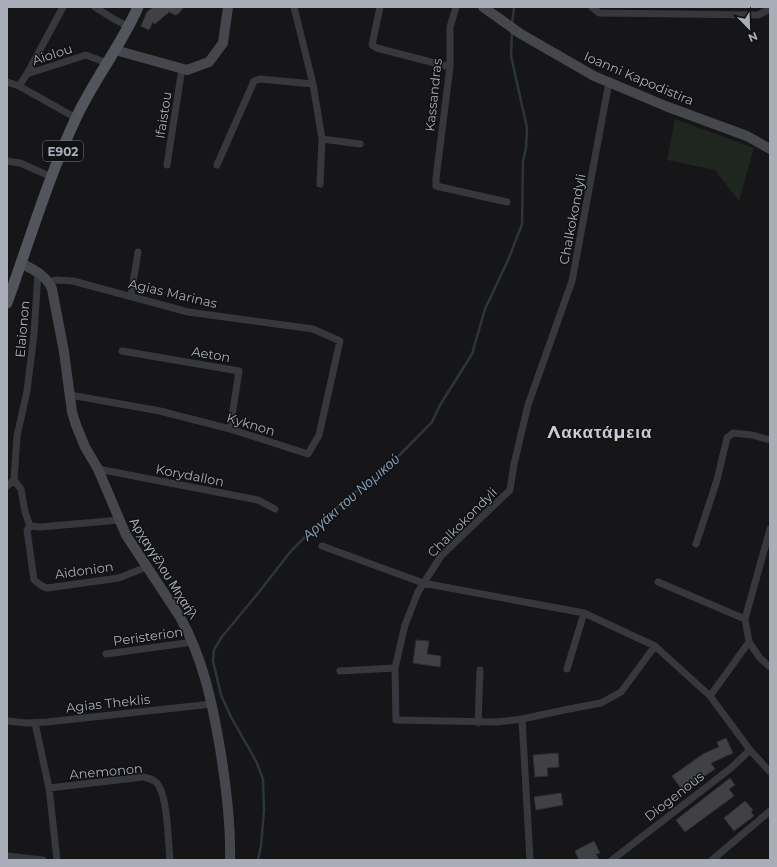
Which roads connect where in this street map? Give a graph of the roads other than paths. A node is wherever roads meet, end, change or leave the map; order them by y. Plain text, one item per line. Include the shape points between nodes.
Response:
1 (63, 7) edge
2 (94, 7) edge
3 (138, 7) edge
4 (228, 7) edge
5 (294, 7) edge
6 (380, 7) edge
7 (456, 7) edge
8 (483, 7) edge
9 (592, 7) edge
10 (770, 10) edge
11 (129, 27) junction
12 (115, 50) junction
13 (107, 63) junction
14 (450, 67) junction
15 (182, 68) junction
16 (27, 74) junction
17 (7, 82) edge
18 (609, 82) junction
19 (313, 84) junction
20 (19, 86) junction
21 (76, 118) junction
22 (322, 139) junction
23 (360, 144) dead end
24 (770, 149) edge
25 (7, 161) edge
26 (167, 165) dead end
27 (217, 165) dead end
28 (52, 177) junction
29 (320, 184) dead end
30 (507, 202) dead end
31 (138, 252) dead end
32 (21, 263) junction
33 (38, 273) junction
34 (48, 282) junction
35 (131, 296) junction
36 (7, 303) edge
37 (340, 340) joint
38 (122, 351) dead end
39 (70, 395) junction
40 (230, 428) junction
41 (770, 440) edge
42 (98, 469) junction
43 (14, 480) junction
44 (7, 486) edge
45 (275, 509) dead end
46 (120, 520) junction
47 (30, 526) junction
48 (770, 529) edge
49 (696, 544) dead end
50 (322, 546) dead end
51 (762, 555) junction
52 (770, 556) edge
53 (146, 567) junction
54 (658, 582) dead end
55 (424, 583) junction
56 (584, 613) junction
57 (745, 619) junction
58 (193, 642) junction
59 (749, 642) junction
60 (655, 646) junction
61 (106, 654) dead end
62 (770, 667) edge
63 (395, 668) junction
64 (567, 669) dead end
65 (480, 670) dead end
66 (340, 671) dead end
67 (710, 696) junction
68 (212, 704) junction
69 (522, 720) junction
70 (7, 721) edge
71 (35, 723) junction
72 (478, 723) junction
73 (750, 750) junction
74 (770, 772) edge
75 (49, 788) junction
76 (770, 811) edge
77 (7, 856) edge
78 (43, 860) edge
79 (57, 860) edge
80 (170, 860) edge
81 (230, 860) edge
82 (530, 860) edge
83 (612, 860) edge
84 (712, 860) edge

1 - 16 street
2 - 11 street
3 - 11 main road, E902
4 - 15 street via 223,43 210,62 187,70
5 - 19 street
6 - 14 street via 372,45
7 - 14 street, Kassandras via 450,27
8 - 18 street, Ioanni Kapodistira via 521,34
9 - 10 street via 599,13 758,15
11 - 12 main road, E902
12 - 13 main road, E902
12 - 15 street
13 - 16 street, Aiolou via 86,55
13 - 21 main road, E902
14 - 30 street, Kassandras via 436,186
15 - 26 street, Ifaistou
16 - 20 street
17 - 20 street
18 - 24 street, Ioanni Kapodistira via 747,136
18 - 55 street, Chalkokondyli via 572,281 528,405 510,490 441,556
19 - 22 street
19 - 27 street via 260,78 254,81
20 - 21 street
21 - 28 main road, E902
22 - 23 street
22 - 29 street
25 - 28 street via 20,163
28 - 32 main road, E902
31 - 35 street
32 - 33 street, Αρχαγγέλου Μιχαήλ
32 - 36 main road, E902
33 - 34 street, Αρχαγγέλου Μιχαήλ
33 - 43 street, Elaionon via 34,334 27,392 17,436
34 - 35 street, Agias Marinas via 73,281
34 - 39 street, Αρχαγγέλου Μιχαήλ via 52,288
35 - 37 street, Agias Marinas via 188,312 313,329
37 - 40 street, Kyknon via 319,435 308,454
38 - 40 street, Aeton via 239,371
39 - 40 street, Kyknon via 160,411
39 - 42 street, Αρχαγγέλου Μιχαήλ via 76,426
41 - 49 street via 733,433 727,438 718,480
42 - 45 street, Korydallon via 258,500
42 - 46 street, Αρχαγγέλου Μιχαήλ
43 - 44 street
43 - 47 street, Elaionon via 21,489
46 - 47 street
46 - 53 street, Αρχαγγέλου Μιχαήλ via 126,535
47 - 53 street, Aidonion via 27,530 34,580 47,588 119,578
48 - 51 street
50 - 55 street
51 - 52 street
51 - 57 street
53 - 58 street, Αρχαγγέλου Μιχαήλ via 180,617
54 - 57 street
55 - 56 street
55 - 63 street, Chalkokondyli via 405,625
56 - 60 street
56 - 64 street
57 - 59 street
58 - 61 street, Peristerion
58 - 68 street, Αρχαγγέλου Μιχαήλ
59 - 62 street
59 - 67 street
60 - 67 street
60 - 69 street, Chalkokondyli via 621,692 601,703
63 - 66 street
63 - 72 street, Chalkokondyli via 396,720
65 - 72 street
67 - 73 street
68 - 71 street, Agias Theklis
68 - 81 street, Αρχαγγέλου Μιχαήλ via 230,816
69 - 72 street, Chalkokondyli
69 - 82 street
70 - 71 street, Agias Theklis
71 - 75 street
73 - 74 street
73 - 83 street, Diogenous
75 - 79 street
75 - 80 street, Anemonon via 143,777 152,779 160,788 164,802
76 - 84 street
77 - 78 street

